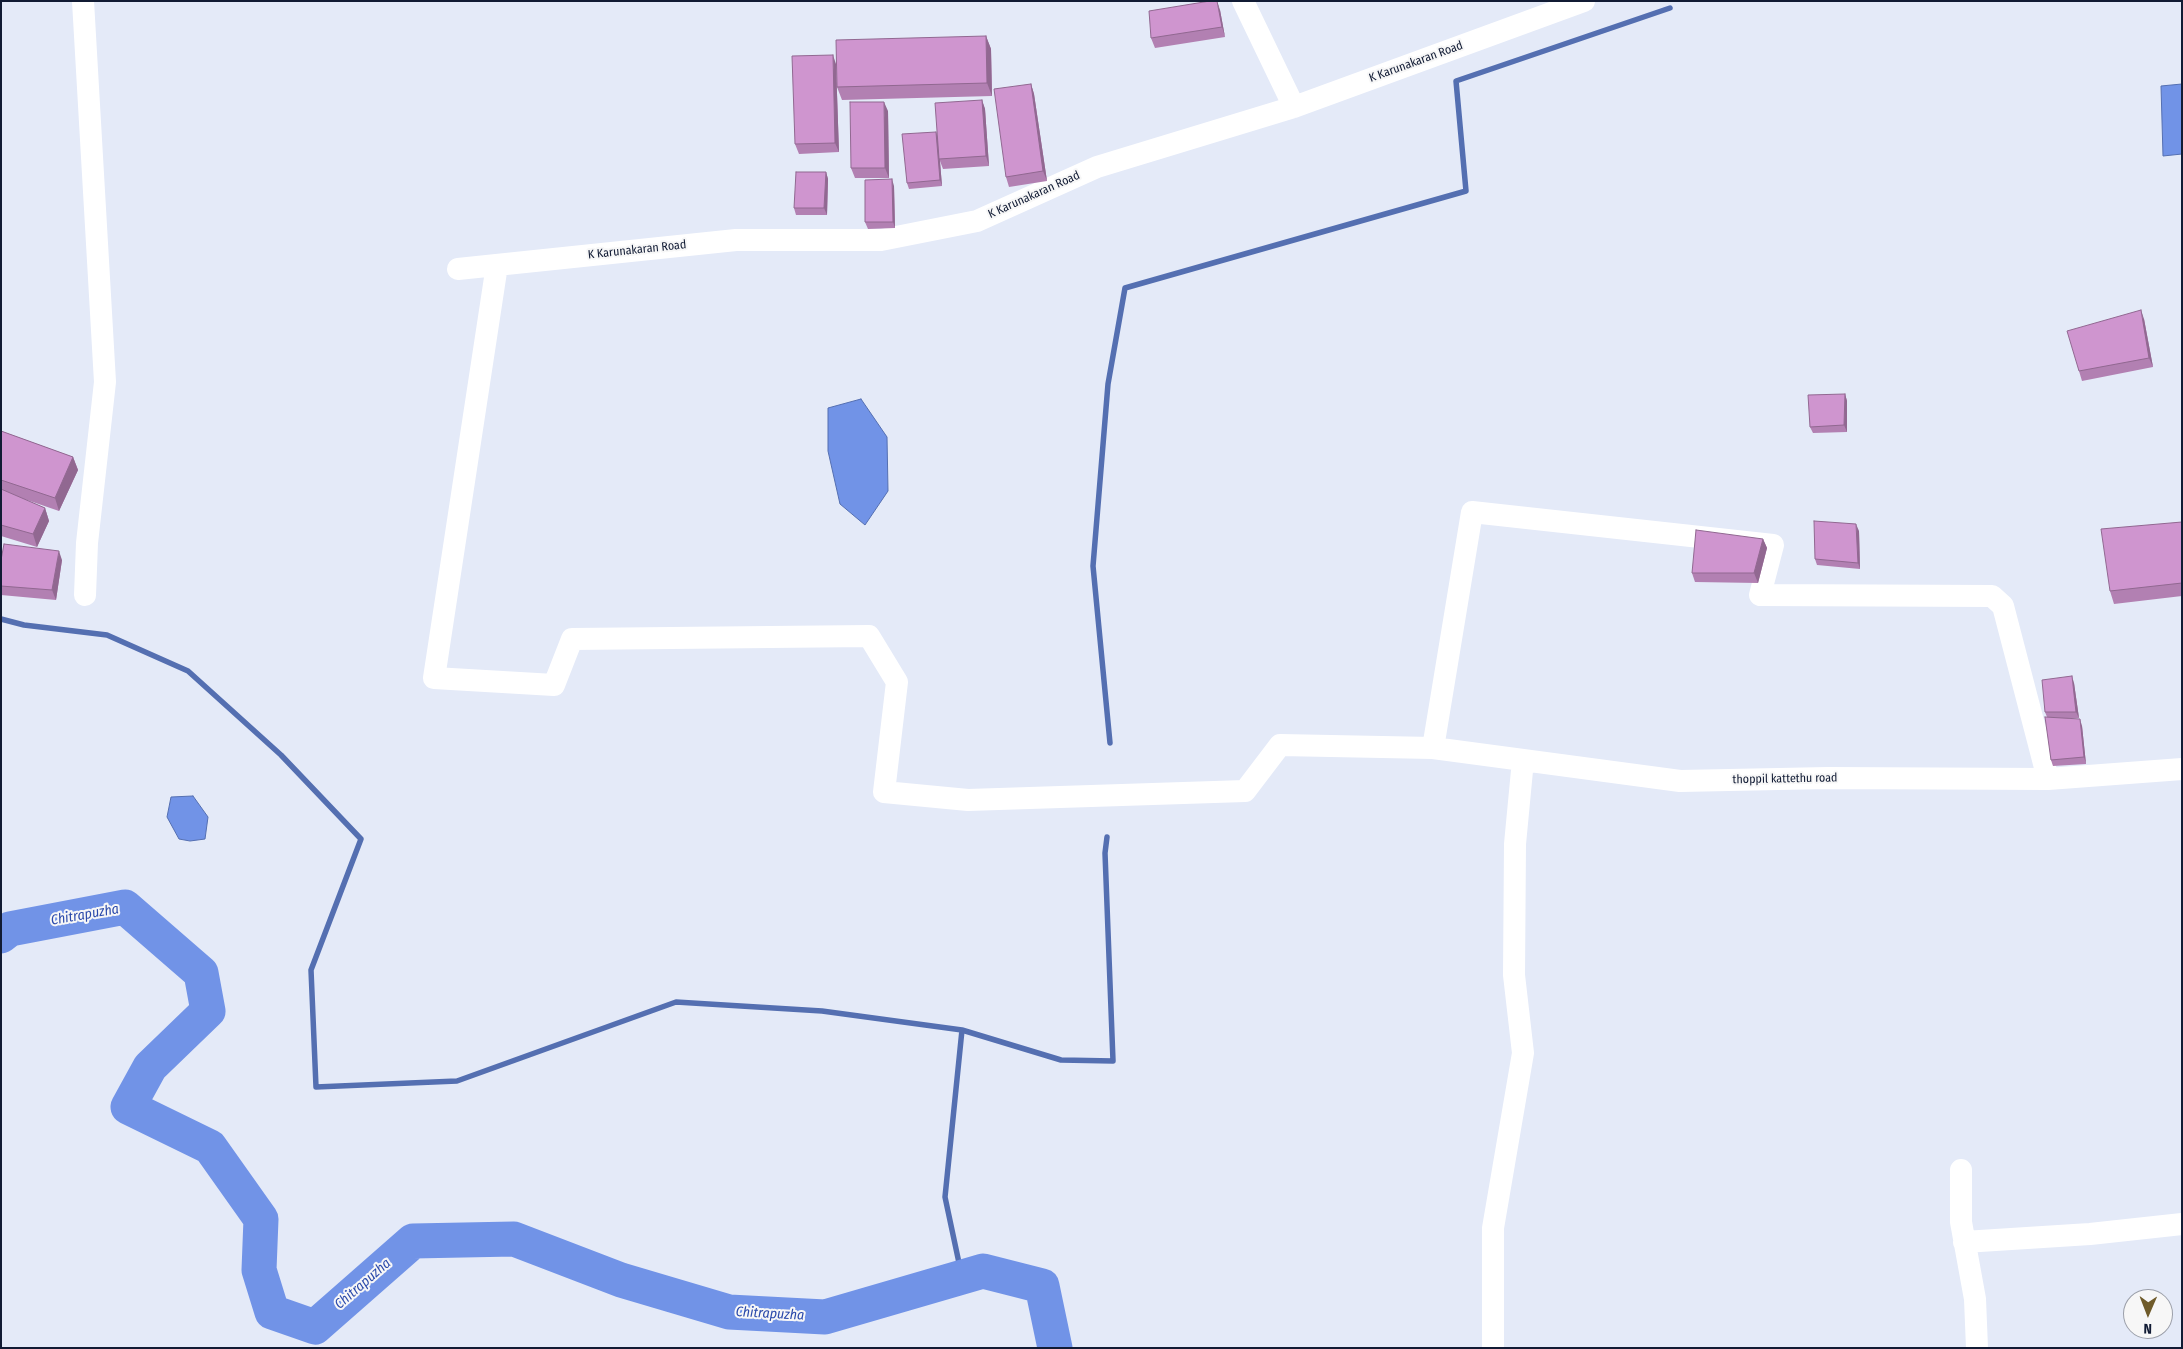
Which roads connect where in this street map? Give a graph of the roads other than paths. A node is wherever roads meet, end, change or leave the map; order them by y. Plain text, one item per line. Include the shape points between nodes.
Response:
1 (83, 1) edge
2 (1243, 1) edge
3 (1584, 1) edge
4 (1294, 107) junction
5 (497, 265) junction
6 (458, 269) dead end
7 (85, 594) dead end
8 (1433, 748) junction
9 (1523, 760) junction
10 (2182, 769) edge
11 (2048, 779) junction
12 (1962, 1170) dead end
13 (2182, 1224) edge
14 (1964, 1242) junction
15 (1493, 1348) edge
16 (1977, 1348) edge

1 - 7 street via 105,382 87,543
2 - 4 street
3 - 4 street, K Karunakaran Road
4 - 5 street, K Karunakaran Road via 1097,167 968,223 880,240 736,240
5 - 6 street, K Karunakaran Road
5 - 8 street, thoppil kattethu road via 434,678 554,685 572,638 869,636 897,682 884,792 968,800 1245,791 1280,745
8 - 9 street, thoppil kattethu road
8 - 11 street via 1472,512 1773,545 1760,595 1992,596 2003,606
9 - 11 street, thoppil kattethu road via 1680,781
9 - 15 street via 1514,844 1514,975 1522,1053 1493,1228
10 - 11 street, thoppil kattethu road
12 - 14 street
13 - 14 street
14 - 16 street via 1975,1299

